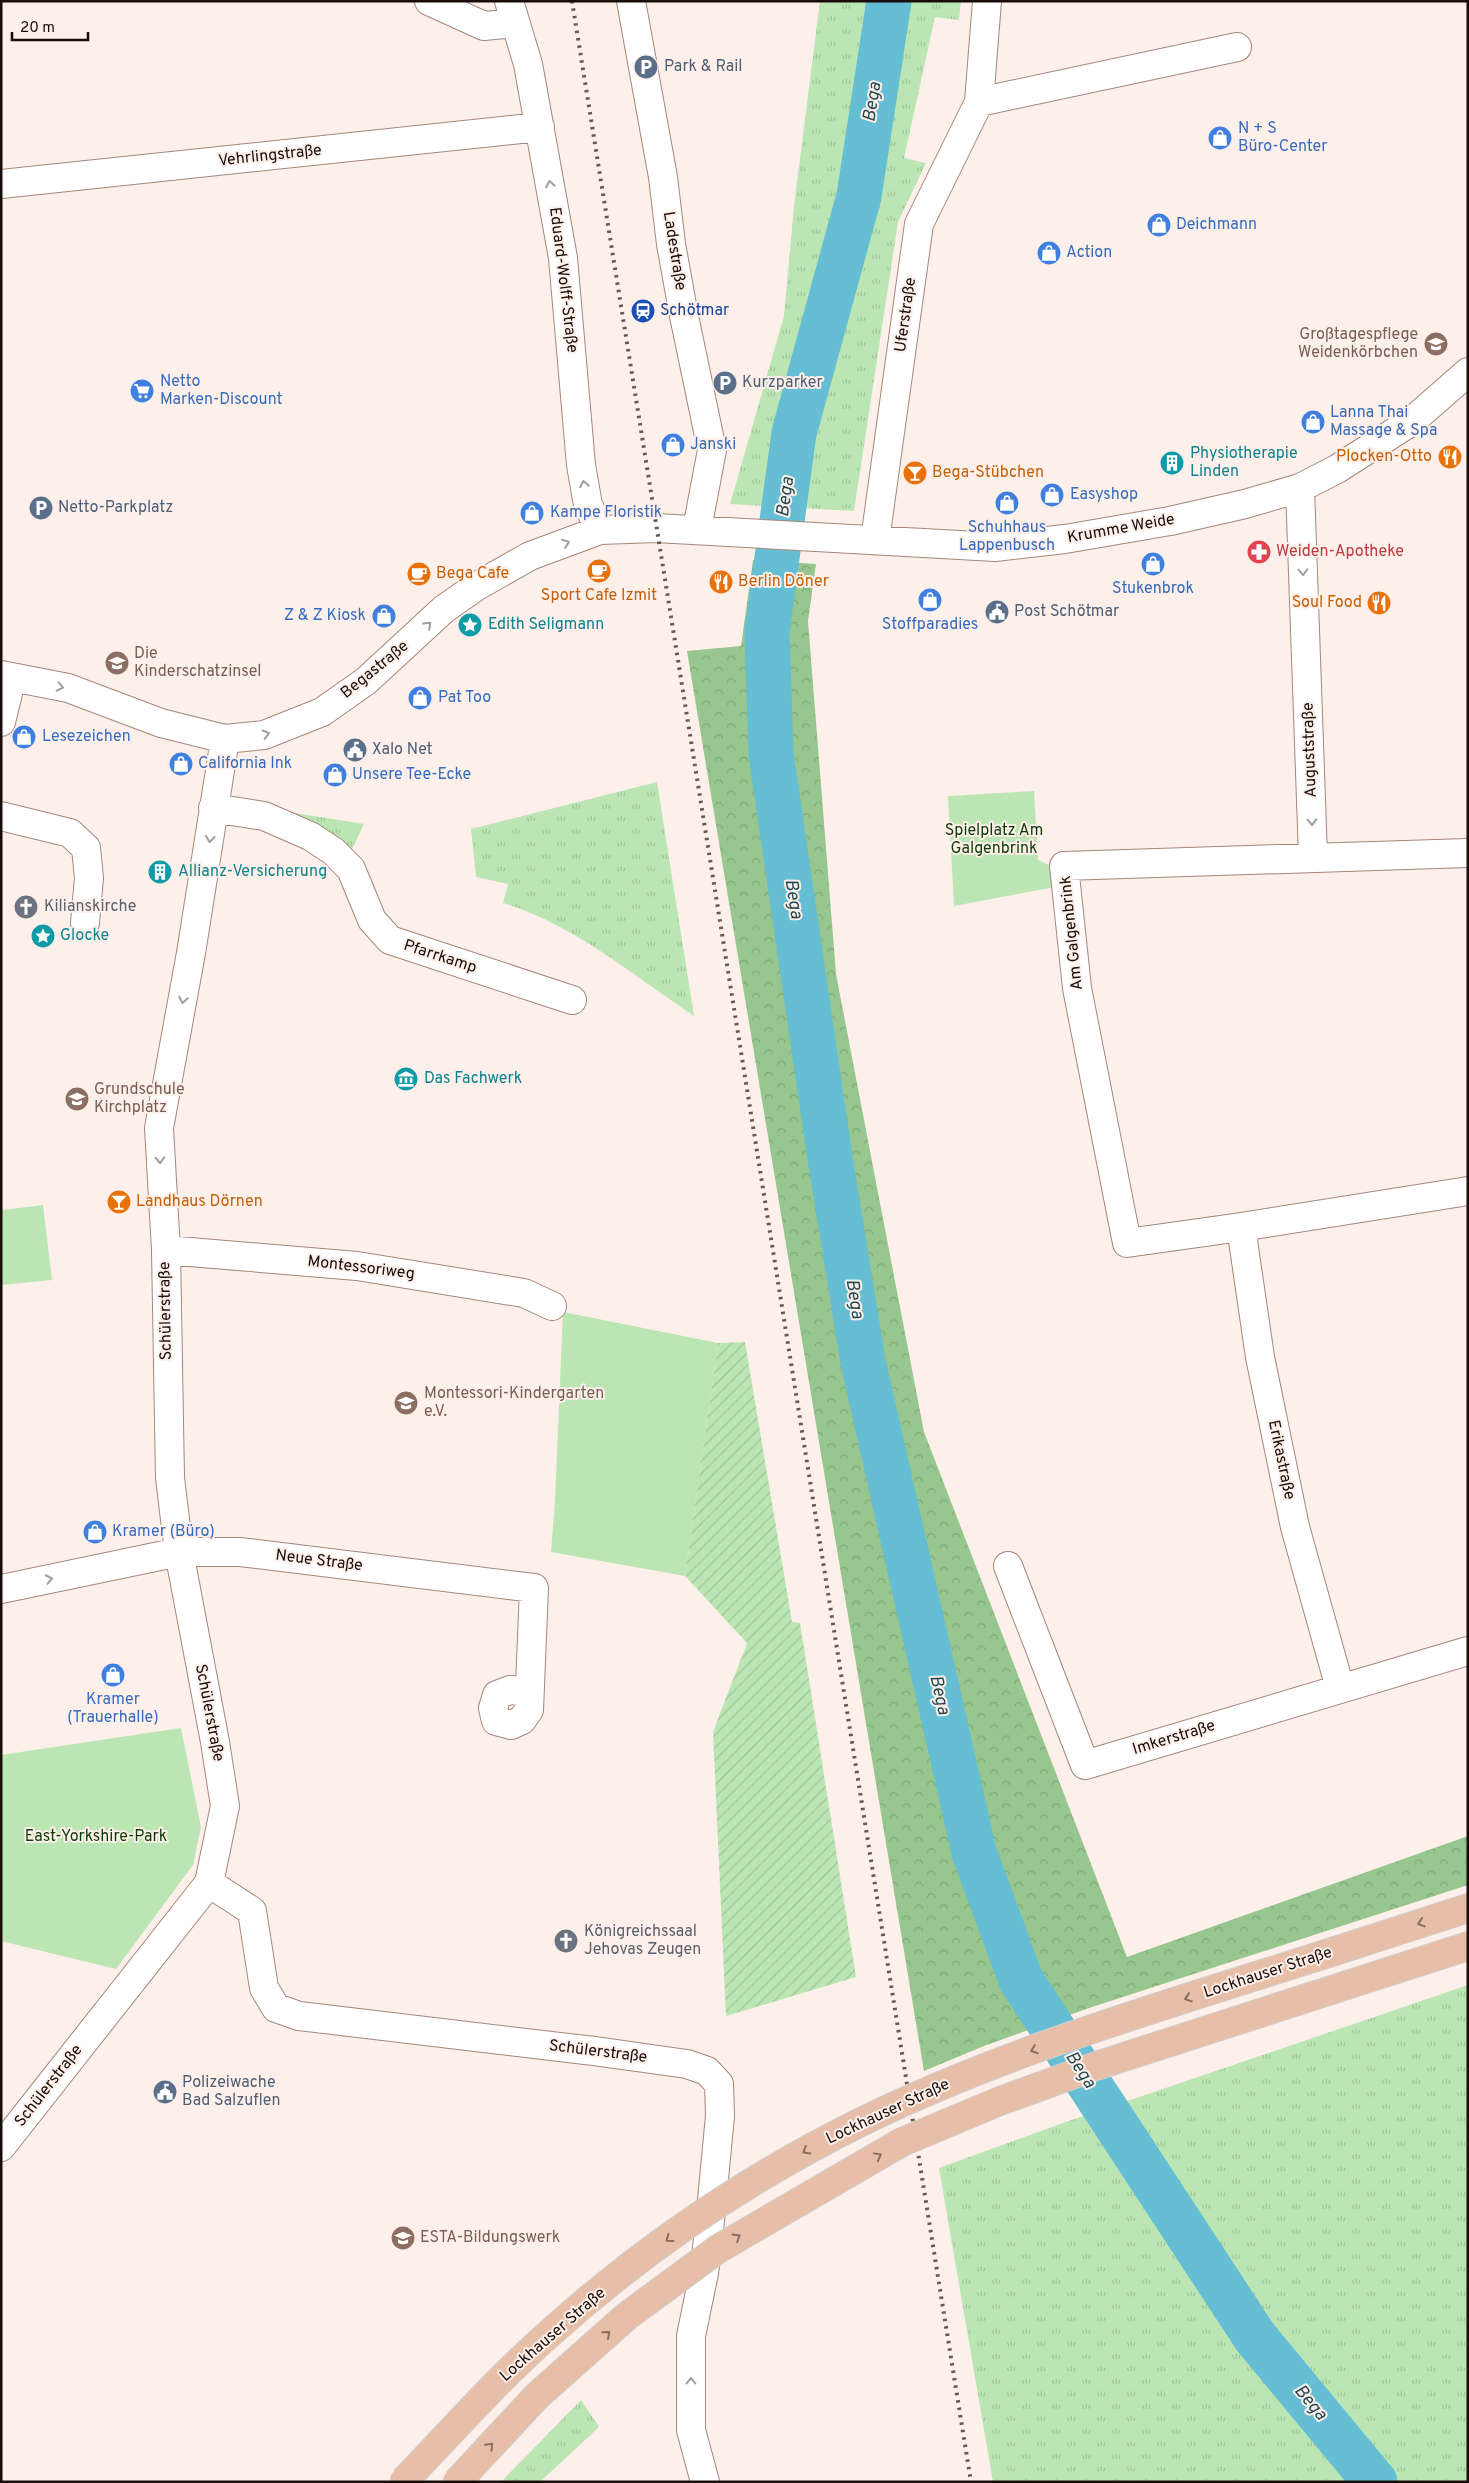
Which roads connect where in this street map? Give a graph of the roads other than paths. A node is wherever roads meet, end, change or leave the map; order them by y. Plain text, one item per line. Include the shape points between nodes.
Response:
1 (428, 1) edge
2 (631, 1) edge
3 (988, 1) edge
4 (512, 12) edge
5 (1237, 47) dead end
6 (979, 102) junction
7 (540, 127) junction
8 (1, 184) edge
9 (1468, 372) edge
10 (1300, 488) junction
11 (697, 529) junction
12 (600, 530) junction
13 (734, 532) joint
14 (875, 540) junction
15 (7, 676) edge
16 (1, 722) edge
17 (225, 739) junction
18 (213, 808) junction
19 (1, 816) edge
20 (1468, 853) edge
21 (1313, 857) junction
22 (85, 923) dead end
23 (572, 1000) dead end
24 (1468, 1191) edge
25 (1241, 1227) junction
26 (166, 1250) junction
27 (552, 1306) dead end
28 (179, 1552) junction
29 (1008, 1566) dead end
30 (1, 1589) edge
31 (1468, 1651) edge
32 (1340, 1688) junction
33 (529, 1692) dead end
34 (210, 1883) junction
35 (1468, 1908) edge
36 (1468, 1946) edge
37 (1, 2147) edge
38 (404, 2482) edge
39 (456, 2482) edge
40 (705, 2482) edge

1 - 4 street via 484,26
2 - 11 street, Ladestraße via 663,177 671,244 712,450
3 - 6 street, Uferstraße
4 - 7 street, Eduard-Wolff-Straße via 528,64
5 - 6 street
6 - 14 street, Uferstraße via 919,224
7 - 8 street, Vehrlingstraße
12 -> 7 street, Eduard-Wolff-Straße via 588,505 581,465 564,258
9 - 10 street, Krumme Weide via 1412,421 1337,469
10 - 14 street, Krumme Weide via 1170,521 1065,539 995,546
10 -> 21 street, Auguststraße
11 - 12 street, Begastraße via 632,527
11 - 13 street, Begastraße
17 -> 12 street, Begastraße via 264,735 322,712 366,681 444,609 477,586 530,556
13 - 14 street, Krumme Weide
15 - 16 street
15 -> 17 street, Begastraße via 68,688 161,723
17 - 18 street, Schülerstraße
18 - 23 street, Pfarrkamp via 264,816 310,836 333,851 350,869 372,920 390,940
18 -> 26 street, Schülerstraße via 190,962 158,1128
19 - 22 street via 70,833 86,848 89,878
20 - 21 street
21 - 25 street, Am Galgenbrink via 1064,866 1077,988 1127,1243
24 - 25 street
25 - 32 street, Erikastraße via 1260,1357 1295,1527
26 - 27 street, Montessoriweg via 357,1266 524,1293
26 - 28 street, Schülerstraße via 170,1478
30 -> 28 street, Neue Straße
28 - 33 street, Neue Straße via 240,1552 534,1588
28 - 34 street, Schülerstraße via 225,1806
29 - 32 street, Imkerstraße via 1085,1765
31 - 32 street, Imkerstraße
34 - 37 street, Schülerstraße
40 -> 34 street, Schülerstraße via 691,2430 691,2336 704,2272 721,2096 719,2084 707,2070 687,2064 299,2016 276,2008 264,1988 252,1911
35 -> 38 main road, Lockhauser Straße, bridge via 1092,2029 993,2065 893,2107 813,2146 717,2204 550,2333
39 -> 36 main road, Lockhauser Straße, bridge via 536,2396 627,2316 718,2249 902,2142 1000,2101 1099,2065

